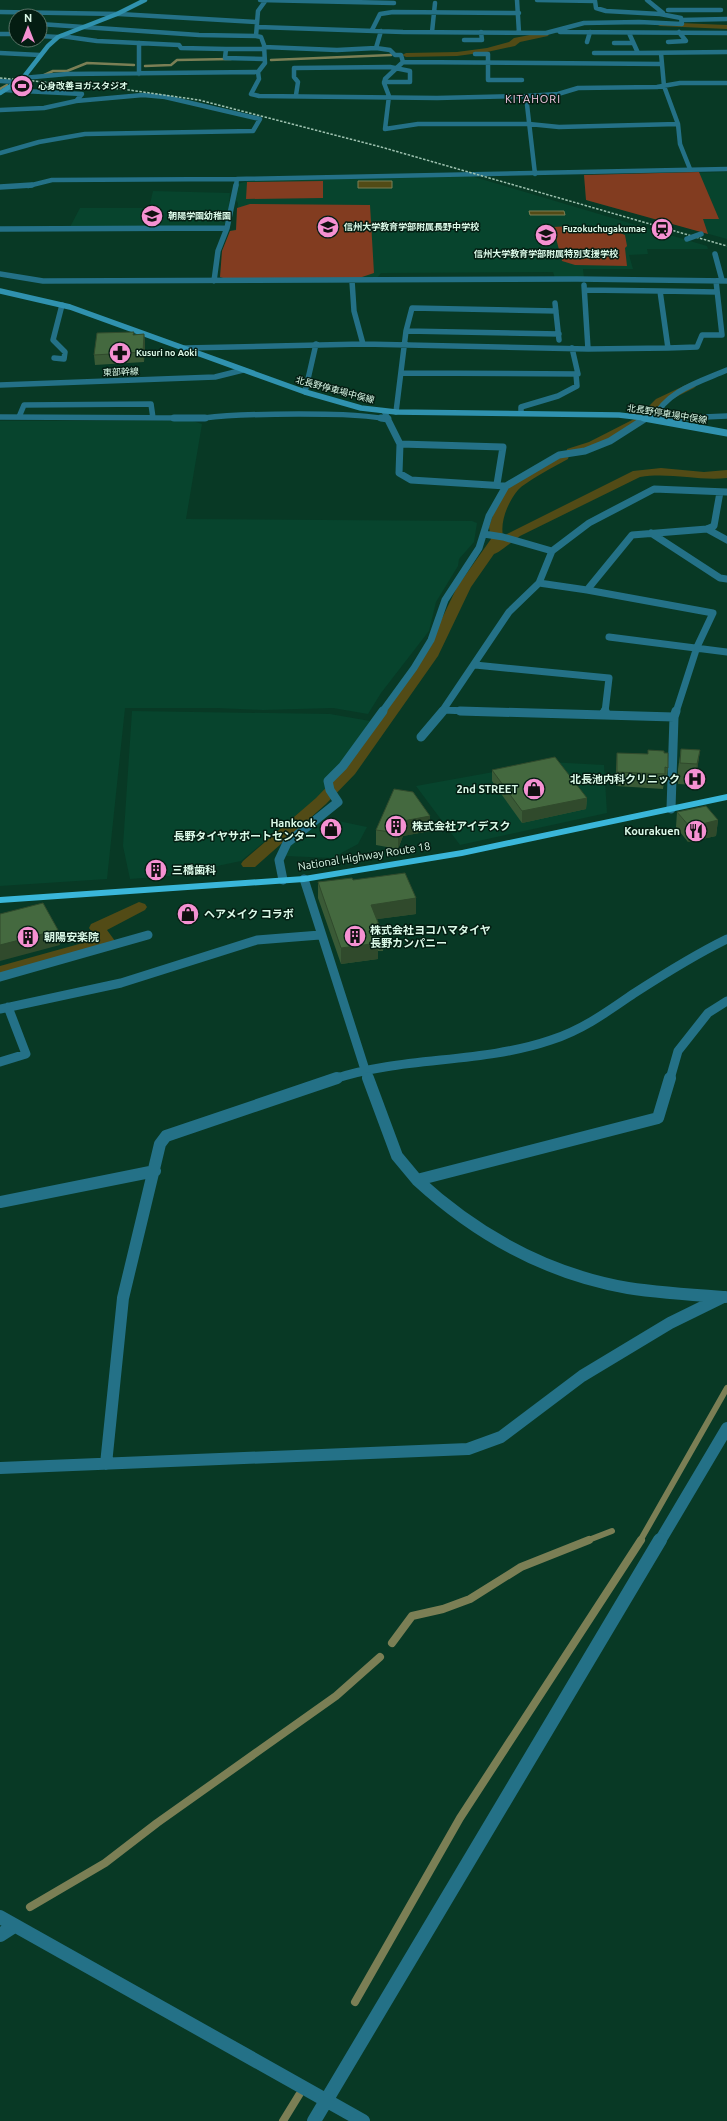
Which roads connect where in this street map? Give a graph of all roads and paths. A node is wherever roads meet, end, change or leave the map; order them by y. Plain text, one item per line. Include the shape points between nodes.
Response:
1 (145, 0) edge
2 (260, 0) edge
3 (266, 0) edge
4 (517, 0) edge
5 (537, 0) edge
6 (647, 0) edge
7 (394, 2) edge
8 (435, 3) dead end
9 (721, 10) dead end
10 (662, 11) junction
11 (393, 12) junction
12 (435, 12) junction
13 (0, 13) edge
14 (519, 13) junction
15 (119, 14) junction
16 (142, 16) junction
17 (727, 19) edge
18 (139, 20) dead end
19 (682, 20) junction
20 (258, 24) junction
21 (48, 25) edge
22 (136, 25) dead end
23 (86, 27) junction
24 (133, 30) junction
25 (372, 30) junction
26 (381, 30) junction
27 (432, 32) junction
28 (481, 32) junction
29 (548, 32) junction
30 (590, 32) junction
31 (642, 32) junction
32 (657, 32) junction
33 (679, 32) junction
34 (727, 32) edge
35 (519, 33) junction
36 (629, 33) junction
37 (48, 36) edge
38 (256, 36) junction
39 (59, 37) junction
40 (464, 40) dead end
41 (587, 42) dead end
42 (668, 42) dead end
43 (139, 43) junction
44 (614, 43) dead end
45 (633, 43) junction
46 (264, 48) junction
47 (376, 48) junction
48 (226, 49) junction
49 (727, 52) edge
50 (0, 53) edge
51 (594, 53) dead end
52 (661, 53) junction
53 (40, 55) junction
54 (639, 55) junction
55 (264, 59) junction
56 (476, 61) junction
57 (488, 61) junction
58 (402, 62) junction
59 (656, 64) junction
60 (662, 64) junction
61 (394, 69) junction
62 (258, 72) junction
63 (139, 74) junction
64 (23, 78) junction
65 (522, 80) dead end
66 (0, 81) edge
67 (18, 82) junction
68 (384, 82) junction
69 (727, 84) edge
70 (664, 86) junction
71 (2, 91) edge
72 (296, 95) junction
73 (389, 96) junction
74 (526, 96) junction
75 (76, 101) junction
76 (0, 110) edge
77 (529, 124) junction
78 (678, 124) junction
79 (0, 153) edge
80 (690, 169) junction
81 (727, 169) edge
82 (535, 174) junction
83 (237, 179) junction
84 (0, 188) edge
85 (227, 228) junction
86 (0, 229) edge
87 (701, 234) dead end
88 (687, 239) dead end
89 (715, 254) dead end
90 (0, 274) edge
91 (584, 279) junction
92 (724, 280) edge
93 (214, 281) junction
94 (352, 281) junction
95 (585, 290) junction
96 (0, 291) edge
97 (660, 291) junction
98 (717, 292) junction
99 (555, 303) dead end
100 (62, 305) junction
101 (556, 311) junction
102 (406, 331) junction
103 (559, 334) junction
104 (316, 344) junction
105 (363, 344) junction
106 (404, 344) junction
107 (185, 348) junction
108 (560, 348) junction
109 (572, 348) junction
110 (668, 348) junction
111 (588, 349) junction
112 (54, 358) dead end
113 (243, 370) junction
114 (727, 370) edge
115 (401, 373) junction
116 (576, 374) junction
117 (0, 385) edge
118 (305, 392) junction
119 (384, 412) junction
120 (396, 412) junction
121 (521, 413) junction
122 (727, 416) edge
123 (0, 417) edge
124 (19, 417) junction
125 (153, 418) junction
126 (388, 419) junction
127 (650, 419) junction
128 (727, 433) edge
129 (400, 444) junction
130 (497, 484) junction
131 (506, 486) junction
132 (723, 492) edge
133 (707, 528) junction
134 (651, 533) junction
135 (484, 534) junction
136 (727, 540) edge
137 (552, 551) junction
138 (727, 579) edge
139 (539, 583) junction
140 (587, 590) junction
141 (609, 637) dead end
142 (697, 647) junction
143 (727, 652) edge
144 (475, 665) junction
145 (443, 710) junction
146 (605, 715) junction
147 (674, 718) junction
148 (421, 737) dead end
149 (727, 797) edge
150 (671, 809) junction
151 (304, 879) junction
152 (283, 880) junction
153 (0, 900) edge
154 (148, 935) dead end
155 (320, 935) junction
156 (727, 939) edge
157 (0, 977) edge
158 (727, 1001) edge
159 (4, 1008) edge
160 (0, 1062) edge
161 (365, 1070) junction
162 (155, 1171) junction
163 (417, 1180) junction
164 (0, 1202) edge
165 (725, 1297) edge
166 (727, 1428) edge
167 (106, 1464) junction
168 (0, 1468) edge
169 (0, 1916) edge
170 (14, 1926) junction
171 (0, 1935) edge
172 (327, 2101) junction
173 (314, 2121) edge
174 (362, 2121) edge

1 - 15 main road
2 - 3 street
3 - 7 street
3 - 20 street via 258,11
4 - 14 street
5 - 10 street via 595,1 594,7 614,13
6 - 10 street
7 - 11 street
8 - 12 street
9 - 10 street
10 - 19 street
11 - 12 street
11 - 25 street via 380,14
12 - 14 street
12 - 27 street
13 - 15 street
14 - 35 street
15 - 16 street
15 - 23 main road
16 - 18 street
16 - 20 street
17 - 19 street
19 - 29 street via 682,24 584,23
20 - 25 street
20 - 38 street
21 - 23 street
22 - 24 street
23 - 24 street
23 - 39 main road
24 - 38 street
25 - 26 street
26 - 27 street
26 - 47 street
27 - 28 street
28 - 35 street
28 - 40 street via 482,40
29 - 30 street
29 - 35 street
30 - 36 street
30 - 41 street
31 - 32 street
31 - 32 street via 640,24 654,24
31 - 36 street
32 - 33 street
33 - 34 street
33 - 42 street via 686,41
36 - 45 street
37 - 39 street
38 - 46 street via 261,37
39 - 43 street
39 - 53 main road
43 - 48 street via 179,45 181,48
43 - 63 street
44 - 45 street
45 - 54 street
46 - 47 street
46 - 48 street
46 - 55 street
47 - 58 street via 401,55
48 - 55 street via 225,58
49 - 52 street
50 - 53 street
51 - 54 street
52 - 54 street
52 - 60 street
53 - 64 main road
54 - 59 street via 655,58
55 - 62 street via 265,63
56 - 57 street
56 - 57 street via 476,53 488,54
56 - 58 street
57 - 59 street
57 - 65 street via 488,80
58 - 61 street
59 - 60 street
60 - 70 street
61 - 68 street
61 - 68 street via 410,71 410,82
61 - 72 street via 338,66 294,68 294,77 298,82
62 - 63 street
62 - 72 street via 259,79 251,94
63 - 64 street via 67,74
64 - 67 main road
66 - 67 street
67 - 71 main road
68 - 73 street
69 - 70 street via 680,83
70 - 74 street via 578,88 558,94
70 - 78 street
71 - 75 street via 82,94
72 - 73 street
73 - 74 street
73 - 77 street via 386,129 418,124
74 - 77 street
75 - 76 street via 44,108
75 - 79 street via 132,95 165,98 260,119 253,131 85,134 39,142
77 - 78 street via 559,127
77 - 82 street
78 - 80 street via 680,144
80 - 81 street
80 - 82 street
82 - 83 street
83 - 84 street via 52,180 28,186
83 - 85 street
85 - 86 street
85 - 93 street via 218,251
87 - 88 street, bridge
89 - 92 street
90 - 93 street via 43,281
91 - 92 street
91 - 94 street
91 - 95 street
92 - 98 street via 716,281
93 - 94 street
94 - 105 street via 354,311
95 - 97 street
95 - 111 street
96 - 100 main road, 北長野停車場中俣線
97 - 98 street
97 - 110 street
98 - 110 street via 722,335 702,335 697,347
99 - 101 street
100 - 107 main road, 北長野停車場中俣線
100 - 112 street via 53,340 65,352 64,359
101 - 102 street via 412,308
101 - 103 street
102 - 103 street
102 - 106 street
103 - 108 street
104 - 105 street
104 - 107 street
104 - 118 street
105 - 106 street
106 - 108 street
106 - 115 street
107 - 113 main road, 北長野停車場中俣線
108 - 109 street
109 - 111 street
109 - 116 street
110 - 111 street
113 - 117 street, 東部幹線 via 215,377
113 - 118 main road, 北長野停車場中俣線
114 - 127 street via 665,400
115 - 116 street
115 - 120 street
116 - 121 street via 577,386 558,396 521,407
118 - 119 main road, 北長野停車場中俣線
119 - 120 main road, 北長野停車場中俣線
119 - 126 street
120 - 121 main road, 北長野停車場中俣線
121 - 127 main road, 北長野停車場中俣線 via 619,415
122 - 127 street
123 - 124 street
124 - 125 street
124 - 125 street via 24,405 151,404
125 - 126 street via 287,414 365,415
126 - 129 street
127 - 128 main road, 北長野停車場中俣線
127 - 131 street via 610,441 585,451 559,455
129 - 130 street via 399,473 411,480
129 - 130 street via 503,447
130 - 131 street
131 - 135 street via 489,516
132 - 133 street via 714,526
132 - 137 street via 654,489 589,523
133 - 134 street
133 - 136 street
134 - 138 street via 720,578
134 - 140 street via 632,535
135 - 137 street
135 - 152 street via 479,548 445,600 431,640 343,766 328,782 338,802 286,843 279,860
137 - 139 street
139 - 140 street
139 - 144 street via 509,612
140 - 142 street via 713,613
141 - 142 street
142 - 143 street
142 - 147 street
144 - 145 street
144 - 146 street via 609,678
145 - 146 street
145 - 148 street
146 - 147 street
147 - 150 street
149 - 150 highway, National Highway Route 18
150 - 151 highway, National Highway Route 18 via 462,853
151 - 152 highway, National Highway Route 18
151 - 155 street
152 - 153 highway, National Highway Route 18
154 - 157 street
155 - 159 street via 257,940 121,983
155 - 161 street
156 - 161 street via 687,959 580,1029 564,1036 522,1049
158 - 163 street via 708,1013 678,1051 658,1118
159 - 160 street via 26,1054
161 - 162 street via 166,1136 160,1144
161 - 163 street via 397,1156
162 - 164 street
162 - 167 street via 123,1298
163 - 165 street via 434,1197 497,1242 553,1268 612,1285 670,1294
165 - 167 street via 670,1323 582,1376 501,1437 468,1449
166 - 172 street
167 - 168 street
169 - 170 street
170 - 171 street
170 - 172 street
172 - 173 street
172 - 174 street

